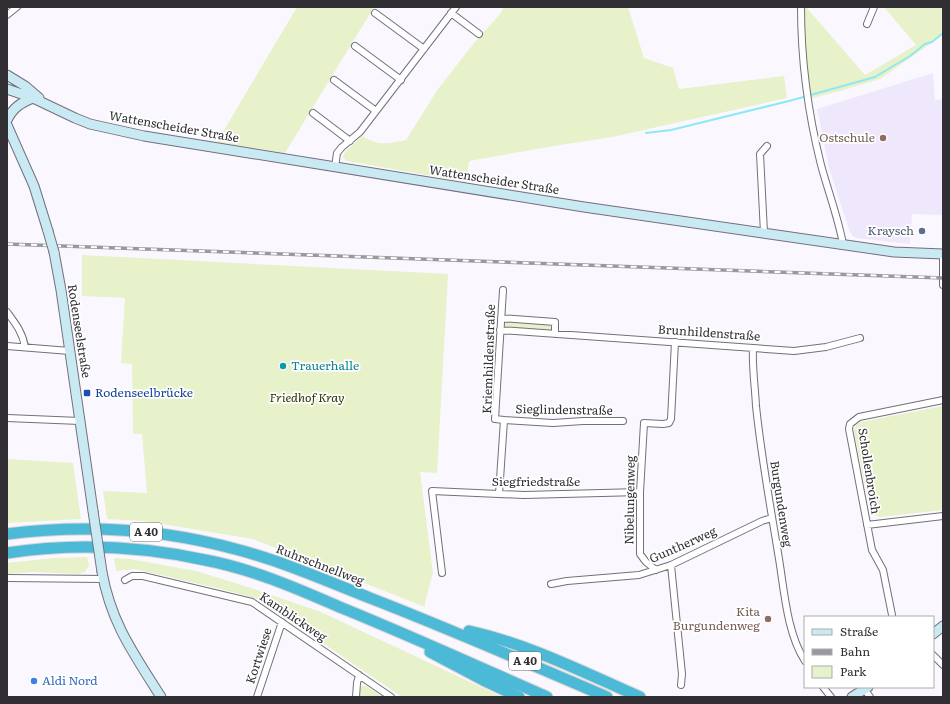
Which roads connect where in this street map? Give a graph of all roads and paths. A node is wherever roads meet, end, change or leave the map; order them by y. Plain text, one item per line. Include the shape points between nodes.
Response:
1 (16, 7) edge
2 (456, 7) edge
3 (801, 7) edge
4 (874, 7) edge
5 (375, 13) dead end
6 (451, 13) junction
7 (7, 15) edge
8 (867, 24) dead end
9 (479, 34) dead end
10 (355, 46) dead end
11 (424, 49) junction
12 (7, 75) edge
13 (334, 80) dead end
14 (401, 80) junction
15 (7, 89) edge
16 (33, 98) junction
17 (46, 104) junction
18 (376, 111) junction
19 (313, 113) dead end
20 (7, 120) edge
21 (7, 125) edge
22 (350, 141) junction
23 (767, 146) dead end
24 (335, 167) junction
25 (764, 233) junction
26 (843, 244) junction
27 (943, 254) edge
28 (943, 285) edge
29 (503, 290) dead end
30 (7, 312) edge
31 (501, 318) junction
32 (500, 330) junction
33 (555, 334) junction
34 (860, 338) dead end
35 (675, 342) junction
36 (7, 346) edge
37 (25, 347) junction
38 (753, 348) junction
39 (70, 351) junction
40 (943, 400) edge
41 (7, 418) edge
42 (504, 420) junction
43 (623, 421) dead end
44 (80, 422) junction
45 (640, 492) junction
46 (499, 494) junction
47 (943, 516) edge
48 (772, 518) junction
49 (867, 524) junction
50 (7, 534) edge
51 (7, 553) edge
52 (671, 565) junction
53 (656, 570) junction
54 (442, 573) dead end
55 (103, 575) junction
56 (7, 578) edge
57 (125, 580) dead end
58 (551, 584) dead end
59 (892, 615) dead end
60 (282, 622) junction
61 (386, 626) junction
62 (443, 626) junction
63 (943, 626) edge
64 (934, 633) edge
65 (934, 656) edge
66 (804, 659) edge
67 (943, 665) edge
68 (359, 675) junction
69 (681, 685) dead end
70 (824, 688) edge
71 (161, 697) edge
72 (257, 697) edge
73 (356, 697) edge
74 (390, 697) edge
75 (519, 697) edge
76 (547, 697) edge
77 (607, 697) edge
78 (640, 697) edge
79 (831, 697) edge

1 - 7 street
2 - 6 street
3 - 26 street via 801,34 809,108 821,165
4 - 8 street
5 - 11 street
6 - 9 street
6 - 11 street
10 - 14 street
11 - 14 street
12 - 17 main road, Wattenscheider Straße
13 - 18 street
14 - 18 street
15 - 16 main road, Wattenscheider Straße
16 - 17 main road, Wattenscheider Straße
16 - 20 main road via 21,103
17 - 24 main road, Wattenscheider Straße via 75,118 144,136
18 - 22 street
19 - 22 street
21 - 39 main road, Rodenseelstraße, bridge via 34,186 54,252
22 - 24 street via 337,153
23 - 25 street via 760,154
24 - 25 main road, Wattenscheider Straße
25 - 26 main road, Wattenscheider Straße
26 - 27 main road, Wattenscheider Straße via 894,252
27 - 28 street
29 - 31 street, Kriemhildenstraße
30 - 37 street via 20,330
31 - 32 street, Kriemhildenstraße
31 - 33 street via 555,322
32 - 33 street, Brunhildenstraße
32 - 42 street, Kriemhildenstraße via 496,419
33 - 35 street, Brunhildenstraße
34 - 38 street, Brunhildenstraße via 826,348 794,351
35 - 38 street, Brunhildenstraße
35 - 45 street, Nibelungenweg via 671,419 669,423 644,423
36 - 37 street
37 - 39 street
38 - 48 street, Burgundenweg via 758,425
39 - 44 main road, Rodenseelstraße
40 - 49 street, Schollenbroich via 859,417 850,424
41 - 44 street
42 - 43 street, Sieglindenstraße
42 - 46 street, Kriemhildenstraße
44 - 55 main road, Rodenseelstraße, bridge
45 - 46 street, Siegfriedstraße
45 - 53 street, Nibelungenweg via 640,554
46 - 54 street, Siegfriedstraße via 432,491
47 - 49 street
48 - 52 street, Guntherweg
48 - 66 street, Burgundenweg via 791,629
49 - 59 street, Schollenbroich via 872,550 883,570
50 - 62 highway, Ruhrschnellweg / A 40 via 94,529 148,532 210,543 281,564
51 - 61 highway, A 40 via 90,547 147,551 206,560 256,574
52 - 53 street, Guntherweg
52 - 69 street
53 - 58 street, Guntherweg via 639,575
55 - 56 street
55 - 71 main road, Rodenseelstraße via 119,628
57 - 60 street, Kamblickweg via 132,576 143,576 239,598 252,602
60 - 68 street, Kamblickweg
60 - 72 street, Kortwiese
61 - 75 highway via 432,653
61 - 76 highway, A 40
62 - 77 highway, Ruhrschnellweg / A 40
62 - 78 highway via 484,635 557,660
63 - 64 main road
65 - 67 street
68 - 73 street
68 - 74 street, Kamblickweg
70 - 79 street

